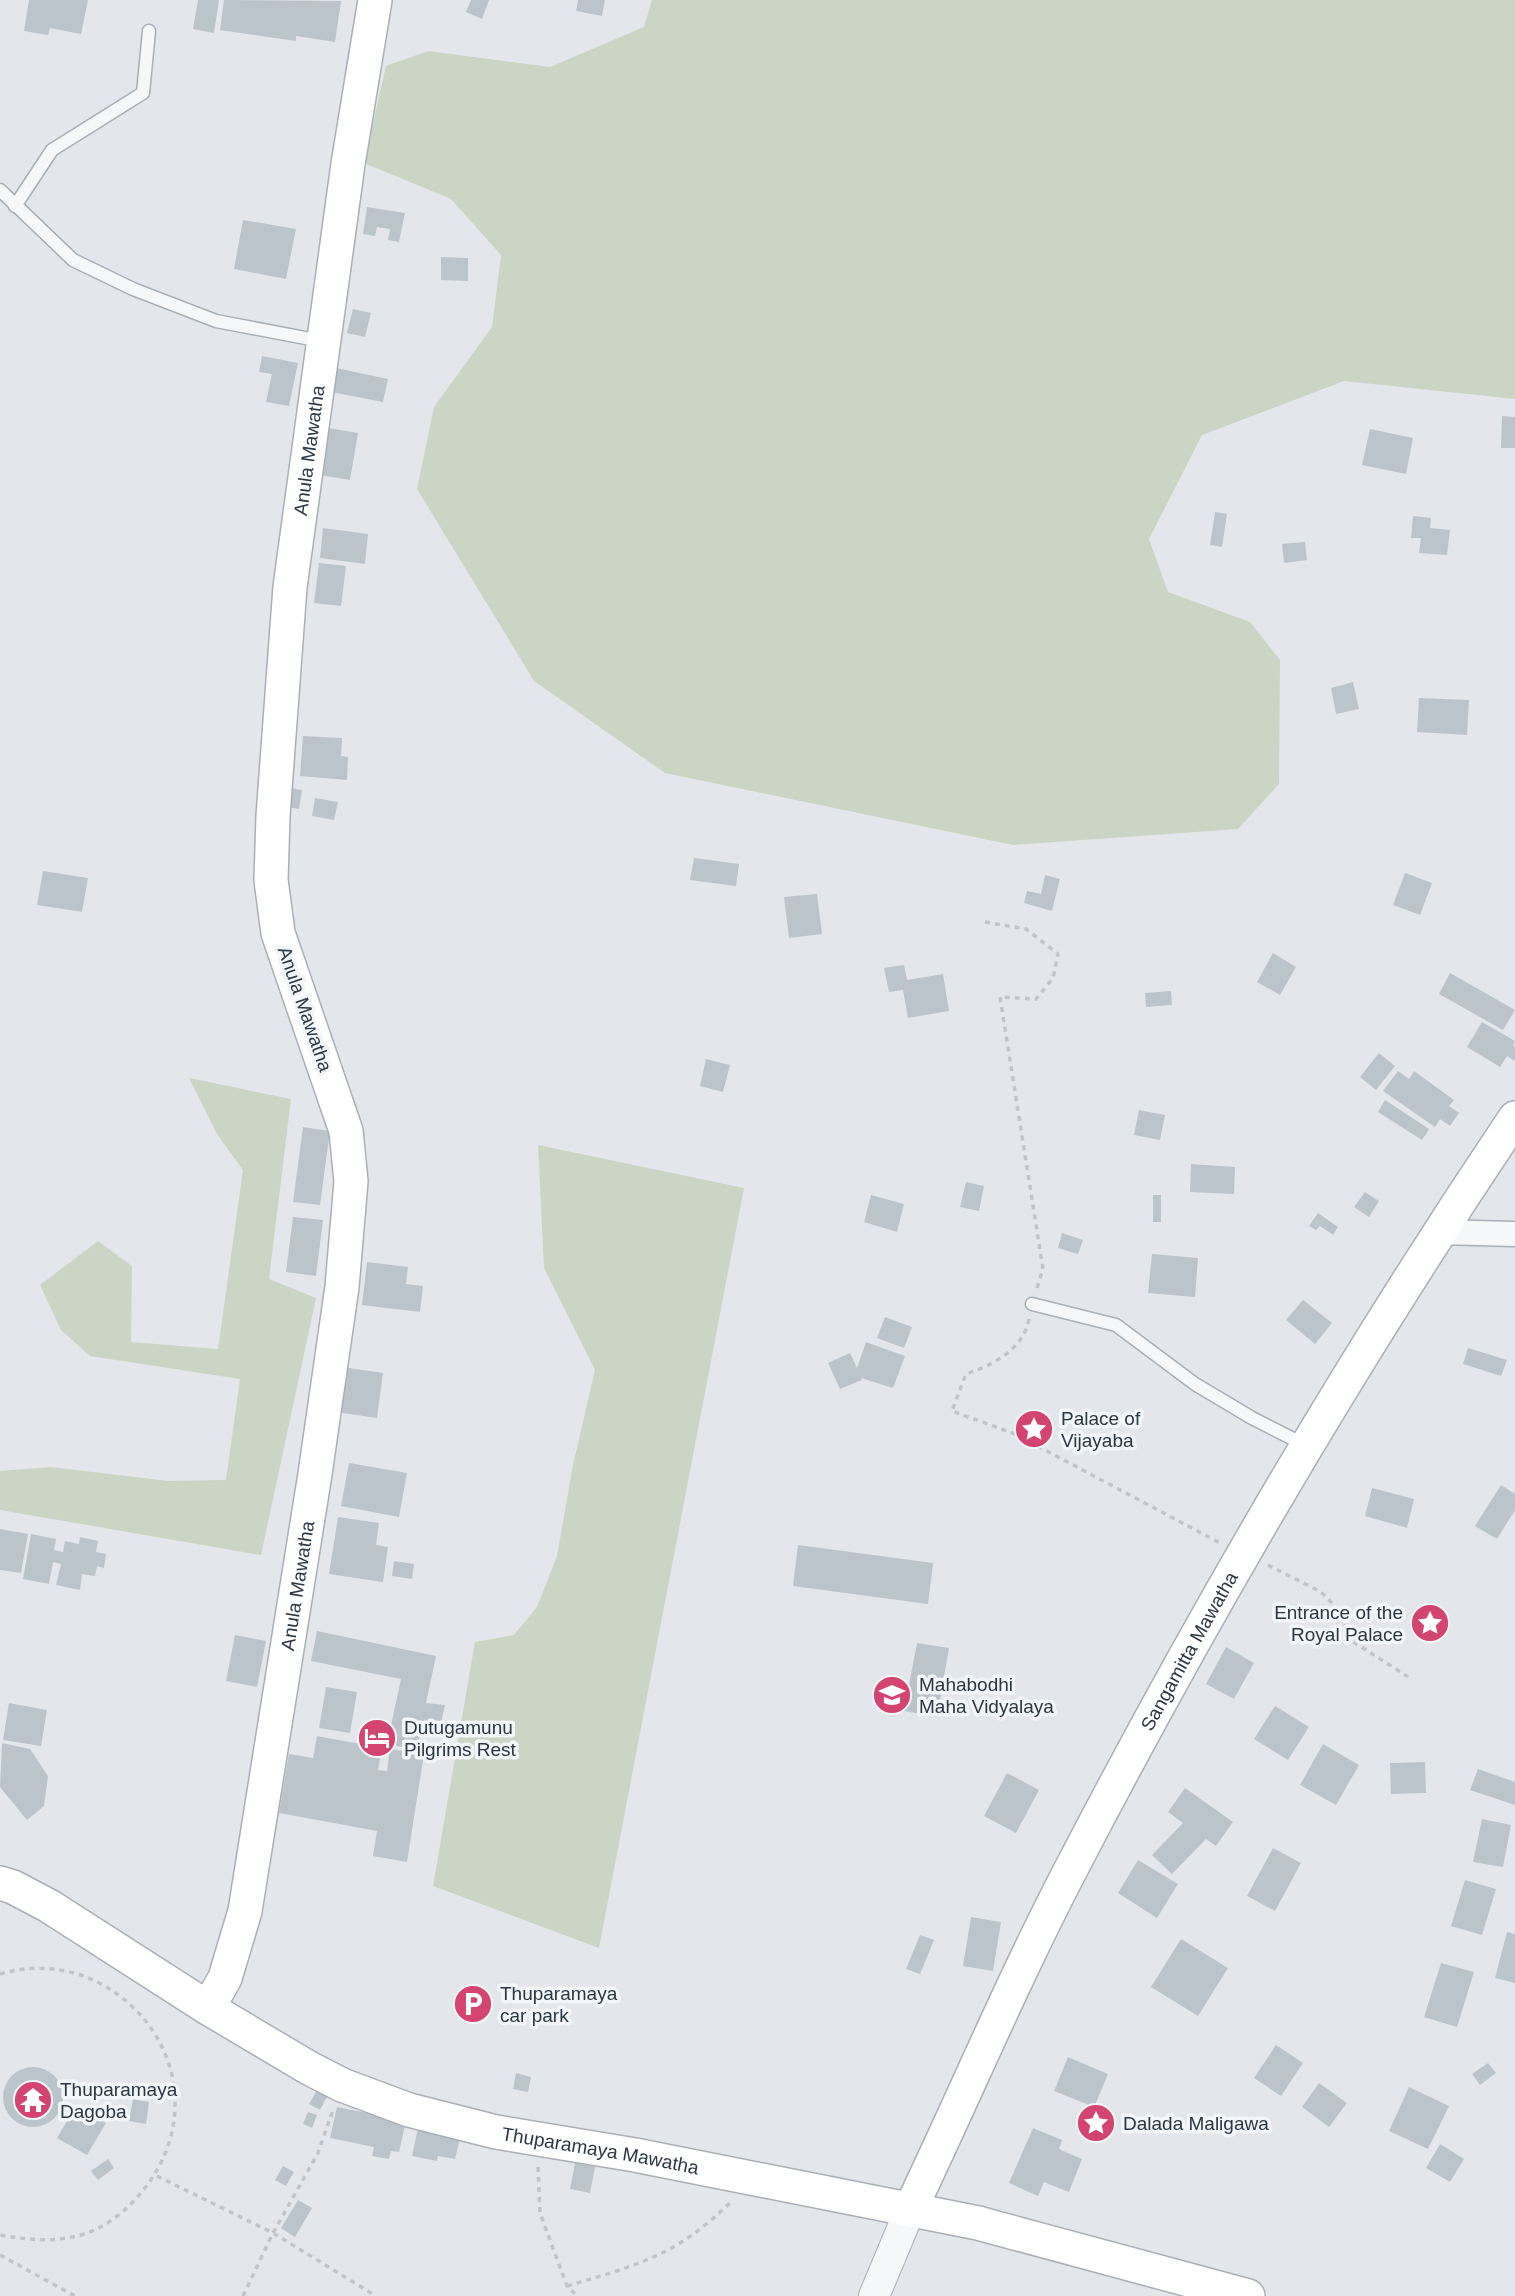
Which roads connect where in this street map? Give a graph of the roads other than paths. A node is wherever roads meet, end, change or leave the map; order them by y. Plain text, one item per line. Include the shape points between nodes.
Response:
1 (375, 0) edge
2 (149, 31) dead end
3 (0, 190) edge
4 (15, 206) junction
5 (325, 342) junction
6 (1515, 1118) edge
7 (1438, 1232) junction
8 (1515, 1234) edge
9 (1032, 1304) road end
10 (1307, 1446) junction
11 (0, 1883) edge
12 (208, 2008) junction
13 (910, 2210) junction
14 (874, 2296) edge
15 (1248, 2296) edge

1 - 5 main road, Anula Mawatha
2 - 4 lane via 144,93 52,150
3 - 4 lane
4 - 5 lane via 73,260 133,289 216,321
5 - 12 main road, Anula Mawatha via 287,615 271,880 278,933 346,1131 351,1181 342,1287 315,1474 245,1911 225,1978
6 - 7 main road, Sangamitta Mawatha
7 - 8 street
7 - 10 main road, Sangamitta Mawatha
9 - 10 lane via 1116,1325 1195,1384
10 - 13 main road, Sangamitta Mawatha via 1190,1647 1070,1871
11 - 12 main road, Thuparamaya Mawatha via 48,1906
12 - 13 main road, Thuparamaya Mawatha via 342,2085 449,2122
13 - 14 street
13 - 15 main road, Thuparamaya Mawatha via 978,2223

